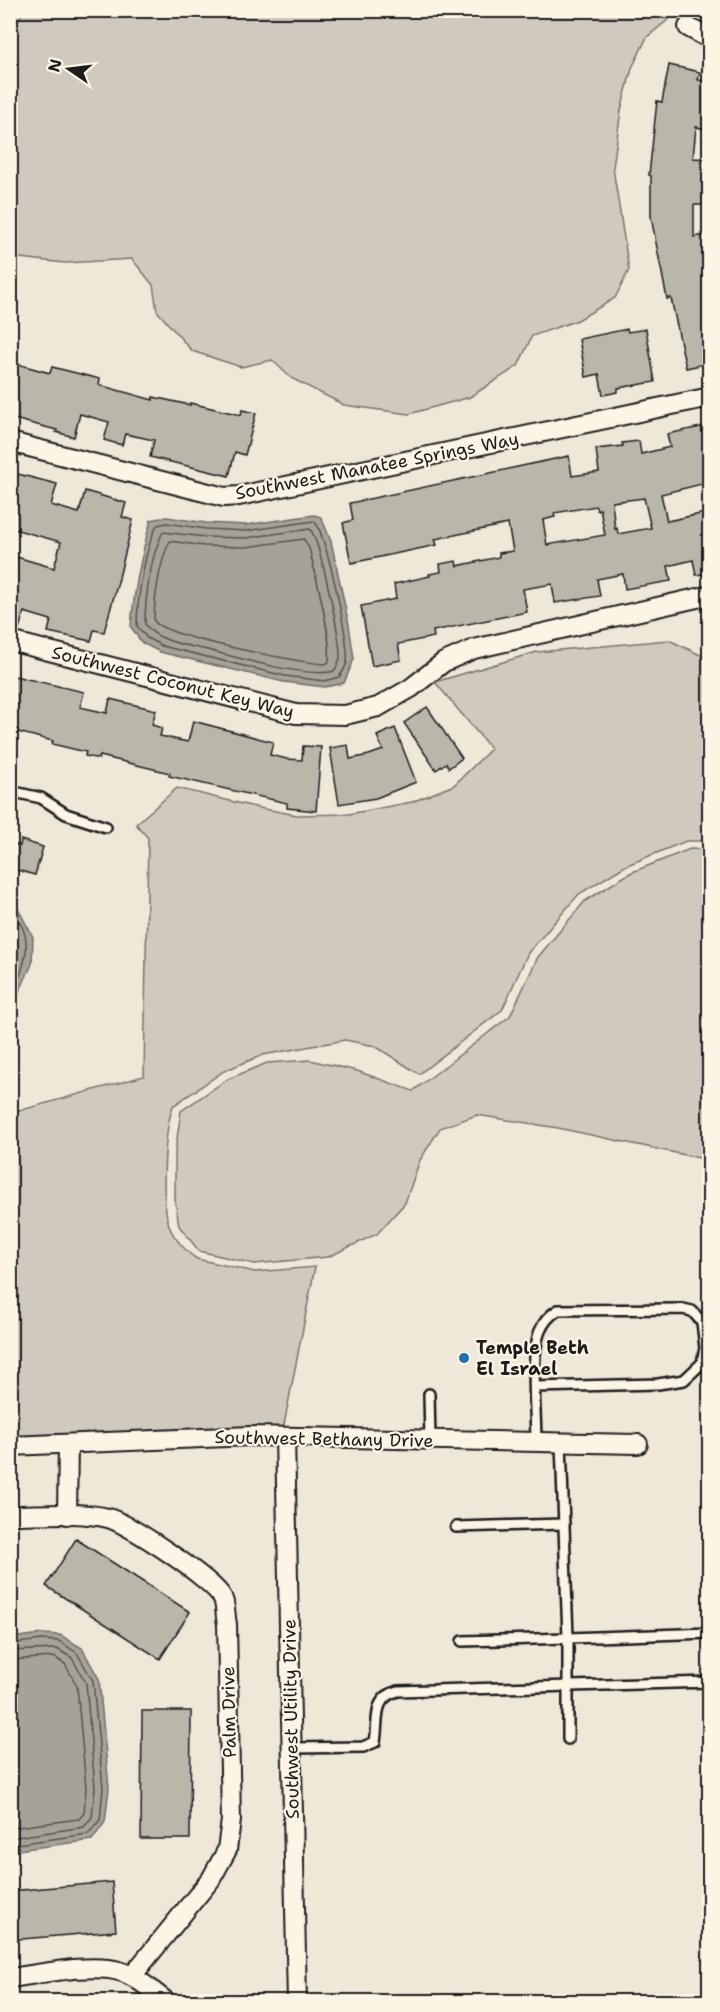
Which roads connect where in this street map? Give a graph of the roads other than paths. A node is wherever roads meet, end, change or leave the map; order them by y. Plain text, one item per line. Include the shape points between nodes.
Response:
1 (688, 27) dead end
2 (710, 39) edge
3 (710, 397) edge
4 (10, 442) edge
5 (710, 595) edge
6 (10, 641) edge
7 (10, 791) edge
8 (106, 827) dead end
9 (535, 1387) junction
10 (429, 1394) dead end
11 (285, 1437) junction
12 (430, 1440) junction
13 (536, 1442) junction
14 (561, 1443) junction
15 (68, 1444) junction
16 (639, 1444) dead end
17 (10, 1446) edge
18 (10, 1515) edge
19 (67, 1515) junction
20 (564, 1524) junction
21 (456, 1527) dead end
22 (710, 1633) edge
23 (568, 1638) junction
24 (462, 1641) dead end
25 (710, 1682) edge
26 (568, 1686) junction
27 (568, 1739) dead end
28 (292, 1748) junction
29 (132, 1976) junction
30 (10, 1978) edge
31 (167, 2001) edge
32 (297, 2001) edge

1 - 2 street
3 - 4 street, Southwest Manatee Springs Way via 239,496 224,496
5 - 6 street, Southwest Coconut Key Way via 474,649 444,662 411,688 378,706 345,715 296,714
7 - 8 lane via 41,798 66,814
9 - 9 lane via 535,1351 540,1331 548,1316 558,1310 683,1309 692,1311 702,1322 702,1363 684,1380
9 - 13 lane
10 - 12 lane
11 - 12 street, Southwest Bethany Drive
11 - 15 street, Southwest Bethany Drive
11 - 28 street, Southwest Utility Drive
12 - 13 street, Southwest Bethany Drive
13 - 14 street, Southwest Bethany Drive
14 - 16 street, Southwest Bethany Drive
14 - 20 lane
15 - 17 street, Southwest Bethany Drive
15 - 19 street
18 - 19 street, Palm Drive
19 - 29 street, Palm Drive via 109,1518 136,1532 209,1581 223,1598 231,1820 227,1850 211,1879
20 - 21 lane
20 - 23 lane
22 - 23 lane
23 - 24 lane
23 - 26 lane
25 - 26 lane
26 - 27 lane
26 - 28 lane via 398,1691 385,1694 379,1702 375,1742 363,1748
28 - 32 street, Southwest Utility Drive
29 - 30 street via 100,1968
29 - 31 street

